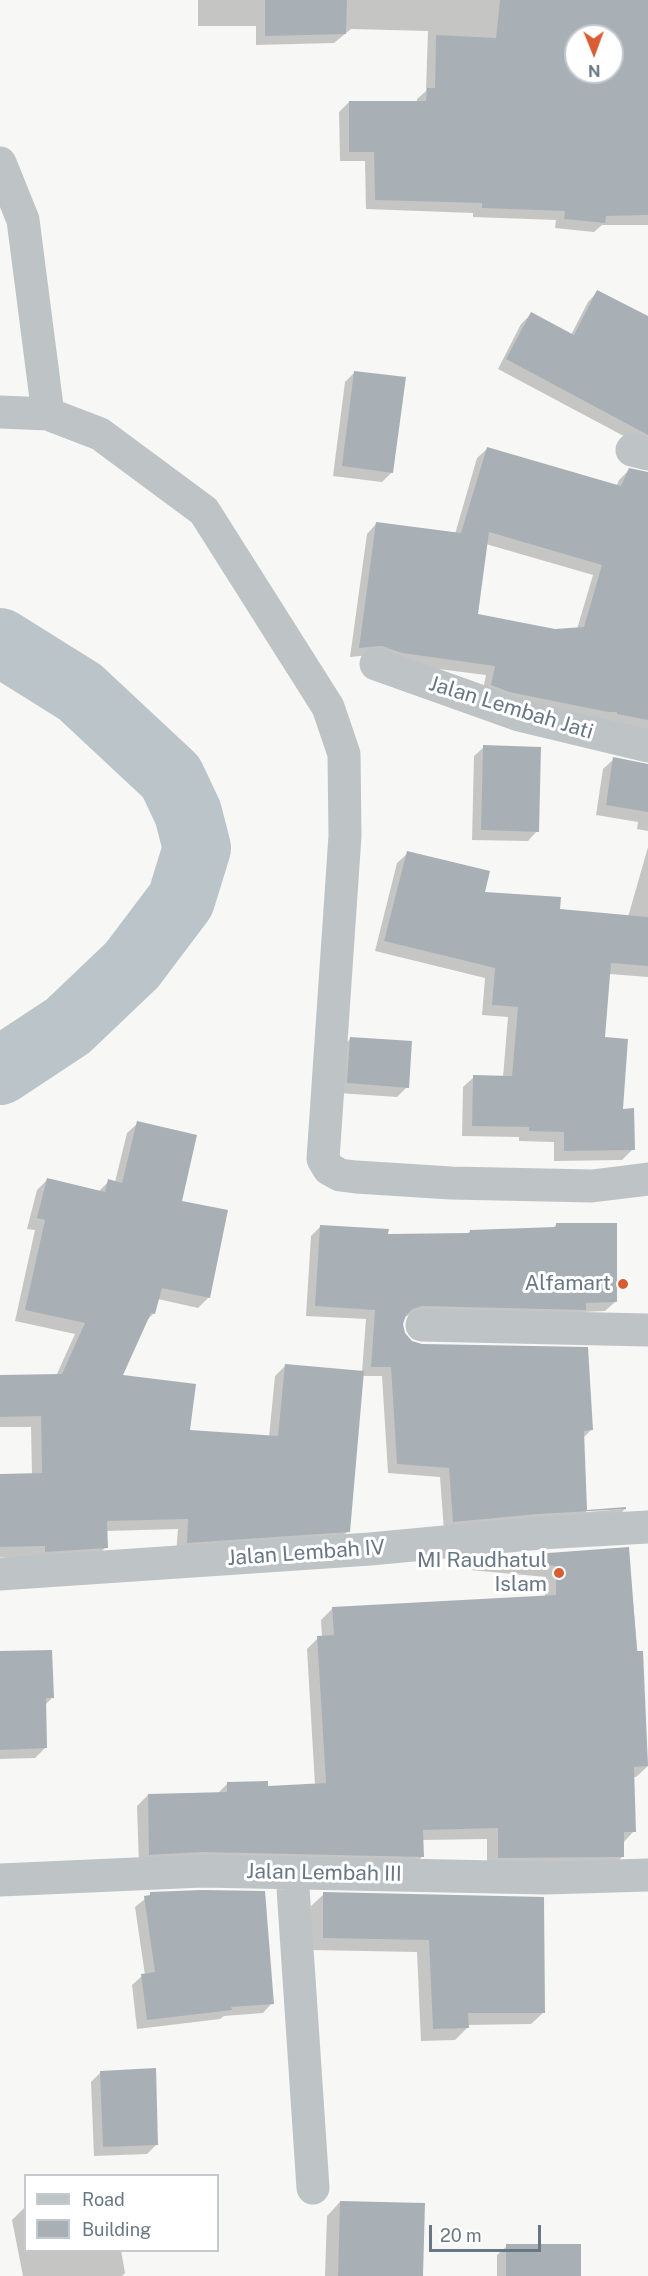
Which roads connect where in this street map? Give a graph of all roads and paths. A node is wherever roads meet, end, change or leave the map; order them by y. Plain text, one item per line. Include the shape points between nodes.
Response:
1 (0, 163) edge
2 (0, 412) edge
3 (48, 414) junction
4 (376, 664) dead end
5 (648, 746) edge
6 (648, 1179) edge
7 (422, 1325) dead end
8 (648, 1330) edge
9 (648, 1527) edge
10 (0, 1574) edge
11 (292, 1873) junction
12 (648, 1875) edge
13 (0, 1880) edge
14 (313, 2188) dead end

1 - 3 street via 23,220
2 - 3 street
3 - 6 street via 100,434 204,511 328,707 344,754 345,836 323,1159 329,1168 340,1175 356,1177 451,1183 592,1186
4 - 5 street, Jalan Lembah Jati via 519,715
7 - 8 street
9 - 10 street, Jalan Lembah IV
11 - 12 street, Jalan Lembah III via 546,1878
11 - 13 street, Jalan Lembah III via 202,1871
11 - 14 street

